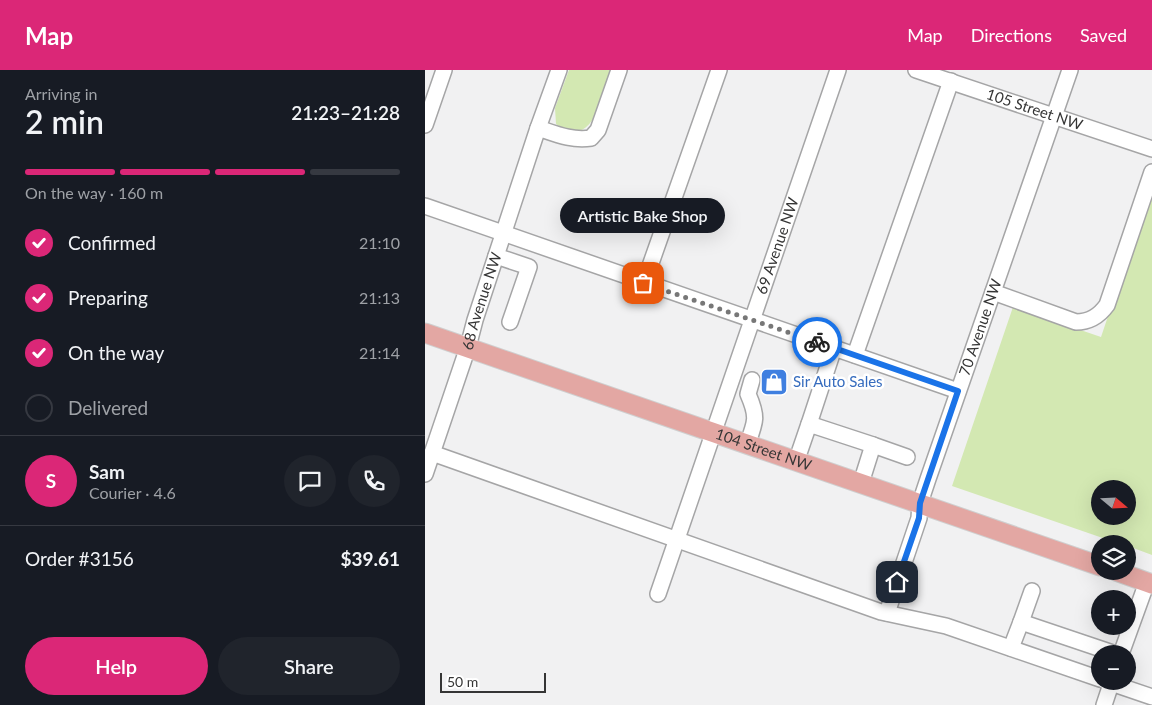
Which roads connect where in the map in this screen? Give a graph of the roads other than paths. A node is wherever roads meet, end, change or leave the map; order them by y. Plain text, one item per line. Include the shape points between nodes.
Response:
1 (444, 70) edge
2 (559, 70) edge
3 (619, 70) edge
4 (719, 70) edge
5 (838, 70) edge
6 (1070, 70) edge
7 (925, 71) edge
8 (951, 82) junction
9 (1054, 116) junction
10 (425, 125) edge
11 (538, 128) junction
12 (1152, 149) edge
13 (1152, 172) edge
14 (425, 206) edge
15 (504, 234) junction
16 (496, 256) junction
17 (643, 283) junction
18 (993, 292) junction
19 (751, 319) junction
20 (510, 322) dead end
21 (425, 332) edge
22 (468, 347) junction
23 (834, 348) junction
24 (855, 355) junction
25 (752, 380) dead end
26 (958, 391) junction
27 (809, 424) junction
28 (713, 433) junction
29 (747, 445) junction
30 (873, 445) junction
31 (432, 453) junction
32 (907, 457) dead end
33 (796, 462) junction
34 (425, 474) edge
35 (861, 483) junction
36 (920, 503) junction
37 (677, 539) junction
38 (1091, 563) edge
39 (1136, 578) edge
40 (1149, 583) edge
41 (1032, 591) dead end
42 (658, 594) dead end
43 (887, 614) junction
44 (1021, 622) junction
45 (1125, 645) edge
46 (1091, 646) edge
47 (1011, 648) junction
48 (1091, 676) edge
49 (1106, 690) edge
50 (1132, 690) edge
51 (1152, 697) edge
52 (1104, 705) edge

1 - 10 street
2 - 11 street, 68 Avenue NW
3 - 11 street via 598,130 591,138 567,138
4 - 17 street
5 - 19 street, 69 Avenue NW
6 - 9 street, 70 Avenue NW
7 - 8 street, 105 Street NW
8 - 9 street, 105 Street NW
8 - 24 street
9 - 12 street, 105 Street NW
9 - 18 street, 70 Avenue NW
11 - 15 street, 68 Avenue NW
13 - 18 street via 1107,305 1101,313 1085,322 1076,322
14 - 15 street
15 - 16 street, 68 Avenue NW
15 - 17 street
16 - 20 street via 529,267
16 - 22 street, 68 Avenue NW
17 - 19 street
18 - 26 street, 70 Avenue NW
19 - 23 street
19 - 28 street, 69 Avenue NW
21 - 22 main road, 104 Street NW
22 - 28 main road, 104 Street NW
22 - 31 street, 68 Avenue NW
23 - 24 street
23 - 27 street
24 - 26 street
25 - 29 street via 747,394 755,409 755,422
26 - 36 street, 70 Avenue NW
27 - 30 street
27 - 33 street
28 - 29 main road, 104 Street NW
28 - 37 street, 69 Avenue NW
29 - 33 main road, 104 Street NW
30 - 32 street
30 - 35 street
31 - 34 street, 68 Avenue NW
31 - 37 street
33 - 35 main road, 104 Street NW
35 - 36 main road, 104 Street NW
36 - 38 main road, 104 Street NW
36 - 43 street, 70 Avenue NW via 919,518
37 - 42 street, 69 Avenue NW
37 - 43 street
39 - 40 main road
40 - 45 street
41 - 44 street
43 - 47 street via 946,626
44 - 46 street
44 - 47 street
47 - 48 street
49 - 52 street
50 - 51 street

